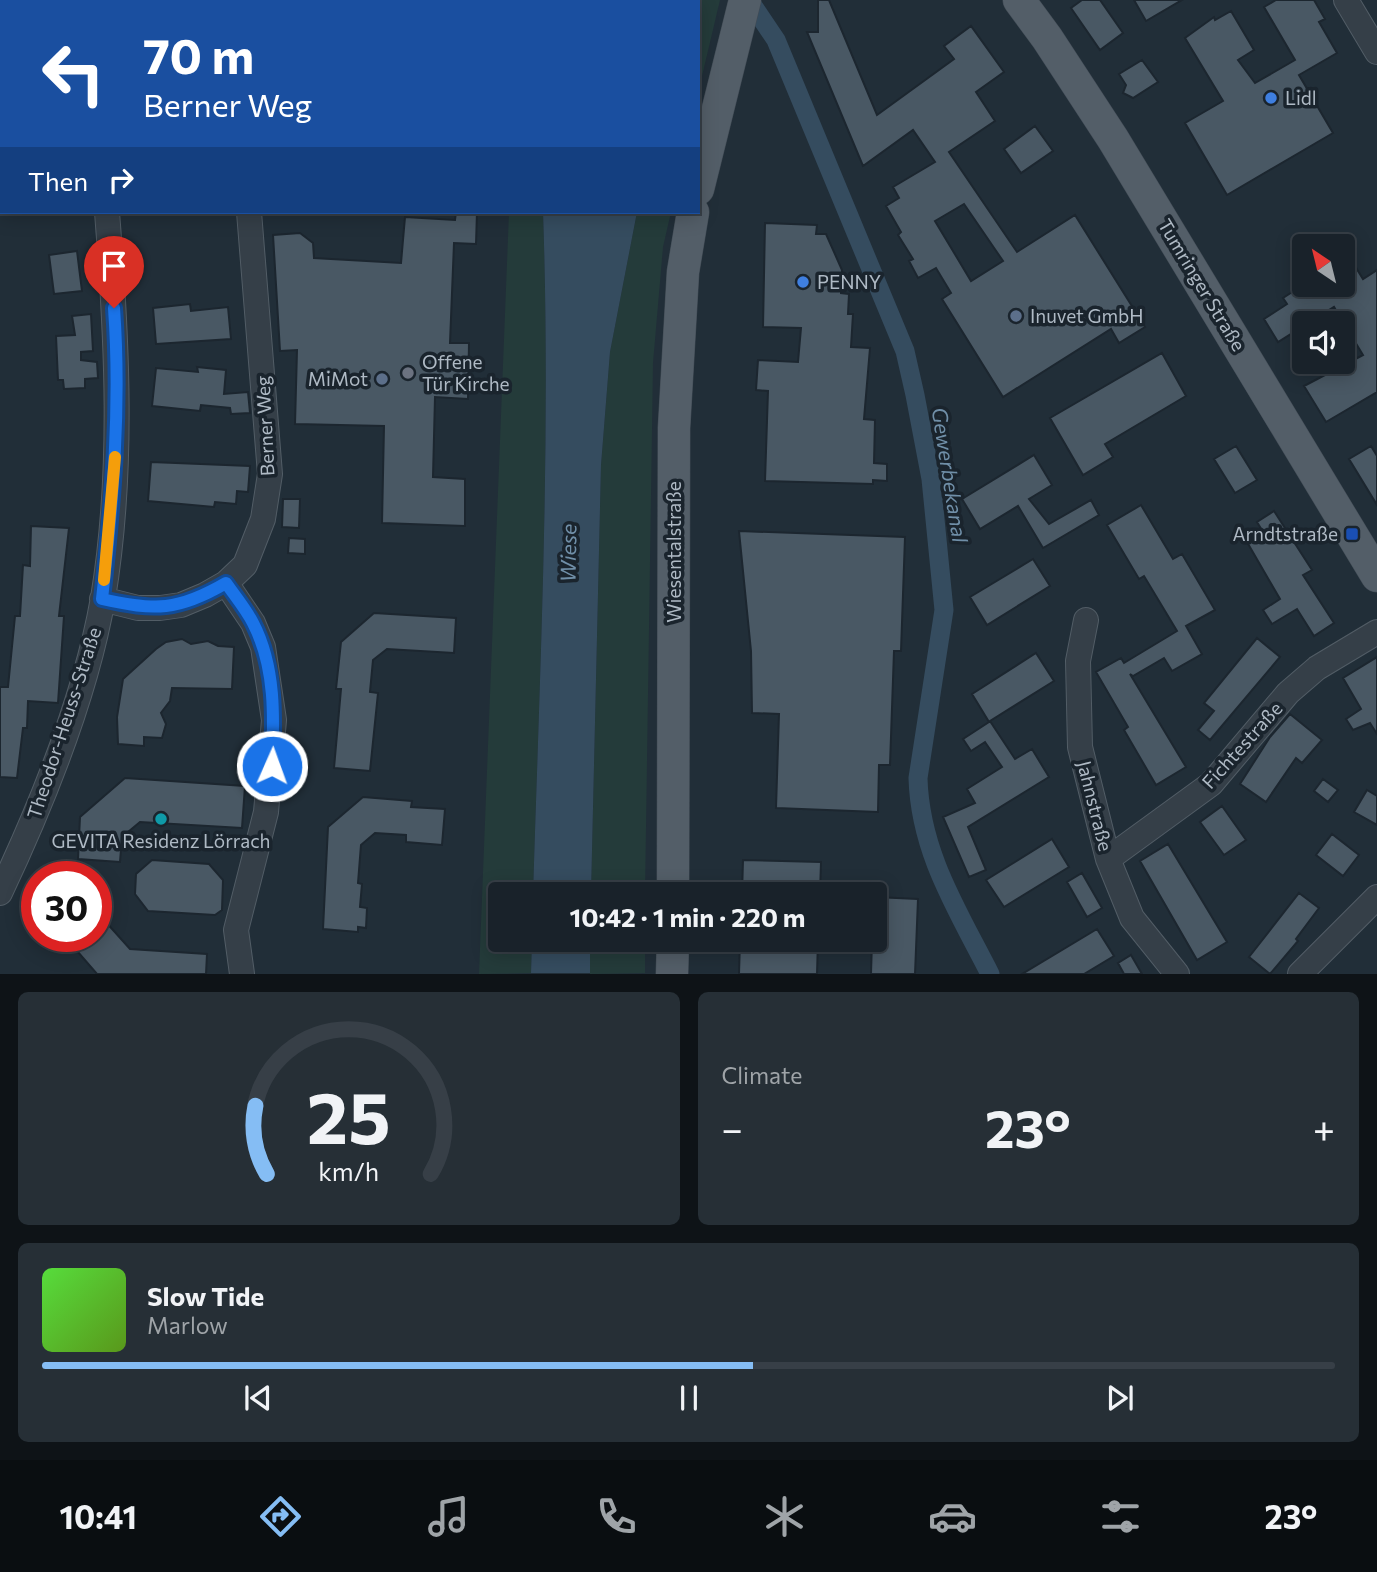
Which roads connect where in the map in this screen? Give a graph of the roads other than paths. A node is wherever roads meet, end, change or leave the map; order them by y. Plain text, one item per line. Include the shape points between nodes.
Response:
1 (1019, 0) edge
2 (1346, 0) edge
3 (743, 12) edge
4 (1377, 52) edge
5 (700, 181) edge
6 (107, 214) edge
7 (249, 214) edge
8 (693, 214) edge
9 (1377, 576) edge
10 (226, 583) junction
11 (102, 599) junction
12 (1086, 620) dead end
13 (1377, 632) edge
14 (1108, 859) junction
15 (673, 882) edge
16 (0, 893) edge
17 (1377, 897) edge
18 (673, 952) edge
19 (242, 974) edge
20 (672, 974) edge
21 (1177, 974) edge
22 (1300, 974) edge

1 - 9 main road, Tumringer Straße via 1113,139
2 - 4 street
3 - 5 main road
6 - 11 street, Theodor-Heuss-Straße via 118,360
7 - 10 street, Berner Weg via 270,474 263,519 245,565
8 - 15 main road, Wiesentalstraße via 684,272 674,428
10 - 11 street, Berner Weg via 181,605 160,608
10 - 19 street via 263,647 274,720 266,812 236,930
11 - 16 street, Theodor-Heuss-Straße via 40,809
12 - 14 street, Jahnstraße via 1077,661 1080,747
13 - 14 street, Fichtestraße via 1317,668 1287,693 1211,784
14 - 21 street, Jahnstraße via 1132,918
17 - 22 street
18 - 20 main road

